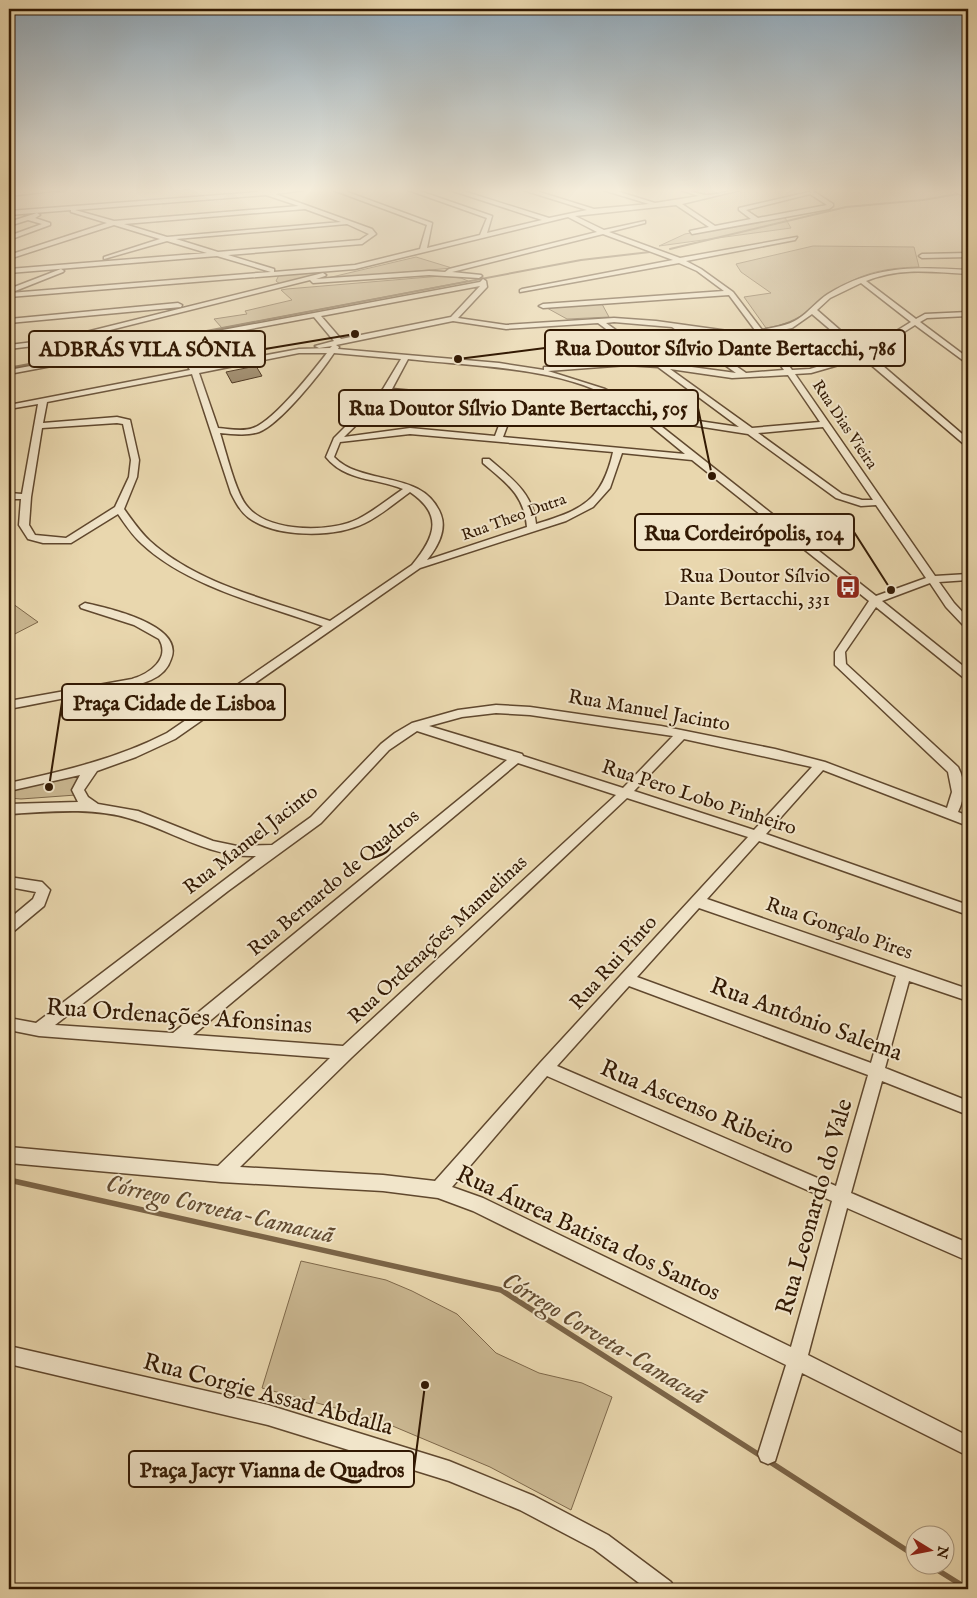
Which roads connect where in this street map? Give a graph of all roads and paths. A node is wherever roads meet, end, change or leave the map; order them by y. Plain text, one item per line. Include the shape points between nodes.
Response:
1 (76, 265) junction
2 (81, 265) edge
3 (255, 265) edge
4 (366, 265) edge
5 (473, 265) edge
6 (662, 265) edge
7 (687, 265) edge
8 (467, 266) junction
9 (9, 271) edge
10 (279, 272) junction
11 (324, 272) junction
12 (968, 272) edge
13 (448, 273) junction
14 (481, 278) junction
15 (317, 279) junction
16 (861, 280) junction
17 (9, 290) edge
18 (522, 291) dead end
19 (731, 293) junction
20 (9, 295) edge
21 (216, 302) junction
22 (543, 306) dead end
23 (812, 311) junction
24 (968, 314) edge
25 (316, 315) junction
26 (452, 319) junction
27 (598, 320) junction
28 (915, 320) junction
29 (9, 321) edge
30 (670, 325) junction
31 (761, 332) junction
32 (338, 341) junction
33 (177, 342) junction
34 (9, 347) edge
35 (299, 351) junction
36 (332, 351) junction
37 (863, 354) junction
38 (406, 357) junction
39 (968, 362) edge
40 (660, 365) junction
41 (538, 370) junction
42 (195, 371) junction
43 (9, 372) edge
44 (791, 374) junction
45 (745, 376) junction
46 (386, 391) junction
47 (43, 401) junction
48 (512, 402) junction
49 (9, 406) edge
50 (643, 416) junction
51 (825, 424) junction
52 (38, 426) junction
53 (214, 430) junction
54 (748, 431) junction
55 (498, 439) junction
56 (337, 440) junction
57 (968, 443) edge
58 (618, 450) junction
59 (692, 457) junction
60 (486, 461) dead end
61 (409, 489) junction
62 (9, 496) edge
63 (26, 497) junction
64 (878, 502) junction
65 (119, 509) junction
66 (532, 528) junction
67 (416, 567) junction
68 (968, 577) edge
69 (932, 579) junction
70 (875, 600) junction
71 (85, 606) dead end
72 (331, 624) junction
73 (968, 624) edge
74 (968, 675) edge
75 (9, 705) edge
76 (416, 726) junction
77 (681, 735) junction
78 (518, 757) junction
79 (821, 765) junction
80 (92, 769) junction
81 (9, 786) edge
82 (625, 793) junction
83 (96, 808) junction
84 (9, 809) edge
85 (951, 814) junction
86 (968, 821) edge
87 (756, 835) junction
88 (274, 850) junction
89 (9, 882) edge
90 (696, 901) junction
91 (968, 910) edge
92 (9, 927) edge
93 (904, 972) junction
94 (626, 979) junction
95 (968, 996) edge
96 (9, 1024) edge
97 (39, 1030) junction
98 (175, 1041) junction
99 (346, 1053) junction
100 (545, 1068) junction
101 (877, 1072) junction
102 (968, 1108) edge
103 (9, 1155) edge
104 (221, 1174) junction
105 (438, 1190) junction
106 (842, 1197) junction
107 (968, 1252) edge
108 (9, 1354) edge
109 (798, 1360) junction
110 (968, 1446) edge
111 (768, 1454) dead end
112 (664, 1589) edge

1 - 2 street
1 - 9 street
1 - 17 street
3 - 10 street
4 - 11 street
5 - 8 street
6 - 18 street
7 - 19 street, Rua Dias Vieira
8 - 13 street
8 - 14 street
10 - 11 street
10 - 20 street
11 - 15 street
12 - 16 street via 910,269 884,272
13 - 14 street
13 - 15 street
14 - 25 street
14 - 26 street via 484,287
15 - 21 street
16 - 23 street via 828,297
16 - 28 street
19 - 22 street
19 - 31 street, Rua Dias Vieira
21 - 29 street
21 - 34 street via 58,341
23 - 31 street via 789,326
23 - 37 street
24 - 28 street via 937,314
25 - 32 street
25 - 33 street
26 - 27 street via 506,327
26 - 32 street
27 - 30 street
27 - 40 street
28 - 37 street
28 - 39 street
30 - 31 street via 728,333
30 - 45 street
31 - 44 street, Rua Dias Vieira
32 - 35 street
32 - 36 street
33 - 42 street
33 - 43 street
35 - 36 street
35 - 42 street
36 - 38 street
36 - 53 street via 263,427 248,431
37 - 44 street via 836,365
37 - 57 street
38 - 41 street
38 - 46 street
40 - 41 street via 627,363
40 - 45 street via 710,374
40 - 54 street
41 - 50 street via 598,389 628,404
42 - 47 street
42 - 53 street
44 - 45 street
44 - 51 street, Rua Dias Vieira
46 - 48 street
46 - 56 street
47 - 49 street
47 - 52 street
48 - 50 street
48 - 55 street
50 - 54 street
50 - 59 street
51 - 54 street
51 - 64 street, Rua Dias Vieira
52 - 63 street
52 - 65 street via 127,422 135,460 133,477
53 - 61 street via 244,508 279,527 310,531 337,529 360,522
54 - 64 street via 839,496 860,503
55 - 56 street via 410,431
55 - 58 street
56 - 61 street via 330,457 341,468
58 - 59 street
58 - 66 street, Rua Theo Dutra via 613,472 595,500 570,515
59 - 70 street
60 - 66 street via 524,496 530,505
61 - 67 street via 428,501 438,519 439,533
62 - 63 street
63 - 65 street via 24,525 31,537 43,540 68,541
64 - 69 street, Rua Dias Vieira
65 - 72 street via 151,547 187,569
66 - 67 street, Rua Theo Dutra
67 - 72 street
68 - 69 street
69 - 70 street
69 - 73 street, Rua Dias Vieira
70 - 74 street
70 - 85 street via 840,652 841,665 954,770 959,786
71 - 75 street via 138,623 162,636 168,647 166,659 159,670 148,678 119,685
72 - 80 street via 171,736 128,758
76 - 77 street, Rua Manuel Jacinto via 478,710 513,710
76 - 78 street, Rua Pero Lobo Pinheiro
76 - 88 street, Rua Manuel Jacinto via 385,748 316,820
77 - 79 street, Rua Manuel Jacinto
77 - 82 street, Rua Ordenações Manuelinas
78 - 82 street, Rua Pero Lobo Pinheiro
78 - 98 street, Rua Bernardo de Quadros
79 - 85 street, Rua Manuel Jacinto
79 - 87 street, Rua Rui Pinto
80 - 81 street
80 - 83 street via 78,790 83,800
82 - 87 street, Rua Pero Lobo Pinheiro
82 - 99 street, Rua Ordenações Manuelinas
83 - 84 street
83 - 88 street via 145,818 225,850
85 - 86 street, Rua Manuel Jacinto
87 - 90 street, Rua Rui Pinto
87 - 91 street, Rua Pero Lobo Pinheiro
88 - 97 street, Rua Manuel Jacinto
89 - 92 street via 37,886 43,890 39,902
90 - 93 street, Rua Gonçalo Pires
90 - 94 street, Rua Rui Pinto
93 - 95 street, Rua Gonçalo Pires
93 - 101 street, Rua Leonardo do Vale
94 - 100 street, Rua Rui Pinto
94 - 101 street, Rua Antônio Salema
96 - 97 street, Rua Ordenações Afonsinas
97 - 98 street, Rua Ordenações Afonsinas
98 - 99 street, Rua Ordenações Afonsinas
99 - 104 street, Rua Ordenações Manuelinas
100 - 105 street, Rua Rui Pinto
100 - 106 street, Rua Ascenso Ribeiro
101 - 102 street, Rua Antônio Salema
101 - 106 street, Rua Leonardo do Vale
103 - 104 street, Rua Áurea Batista dos Santos
104 - 105 street, Rua Áurea Batista dos Santos via 342,1180
105 - 109 street, Rua Áurea Batista dos Santos via 477,1204
106 - 107 street, Rua Ascenso Ribeiro
106 - 109 street, Rua Leonardo do Vale
108 - 112 street, Rua Corgie Assad Abdalla via 268,1415 449,1471 527,1503 601,1542
109 - 110 street, Rua Áurea Batista dos Santos
109 - 111 street, Rua Leonardo do Vale

